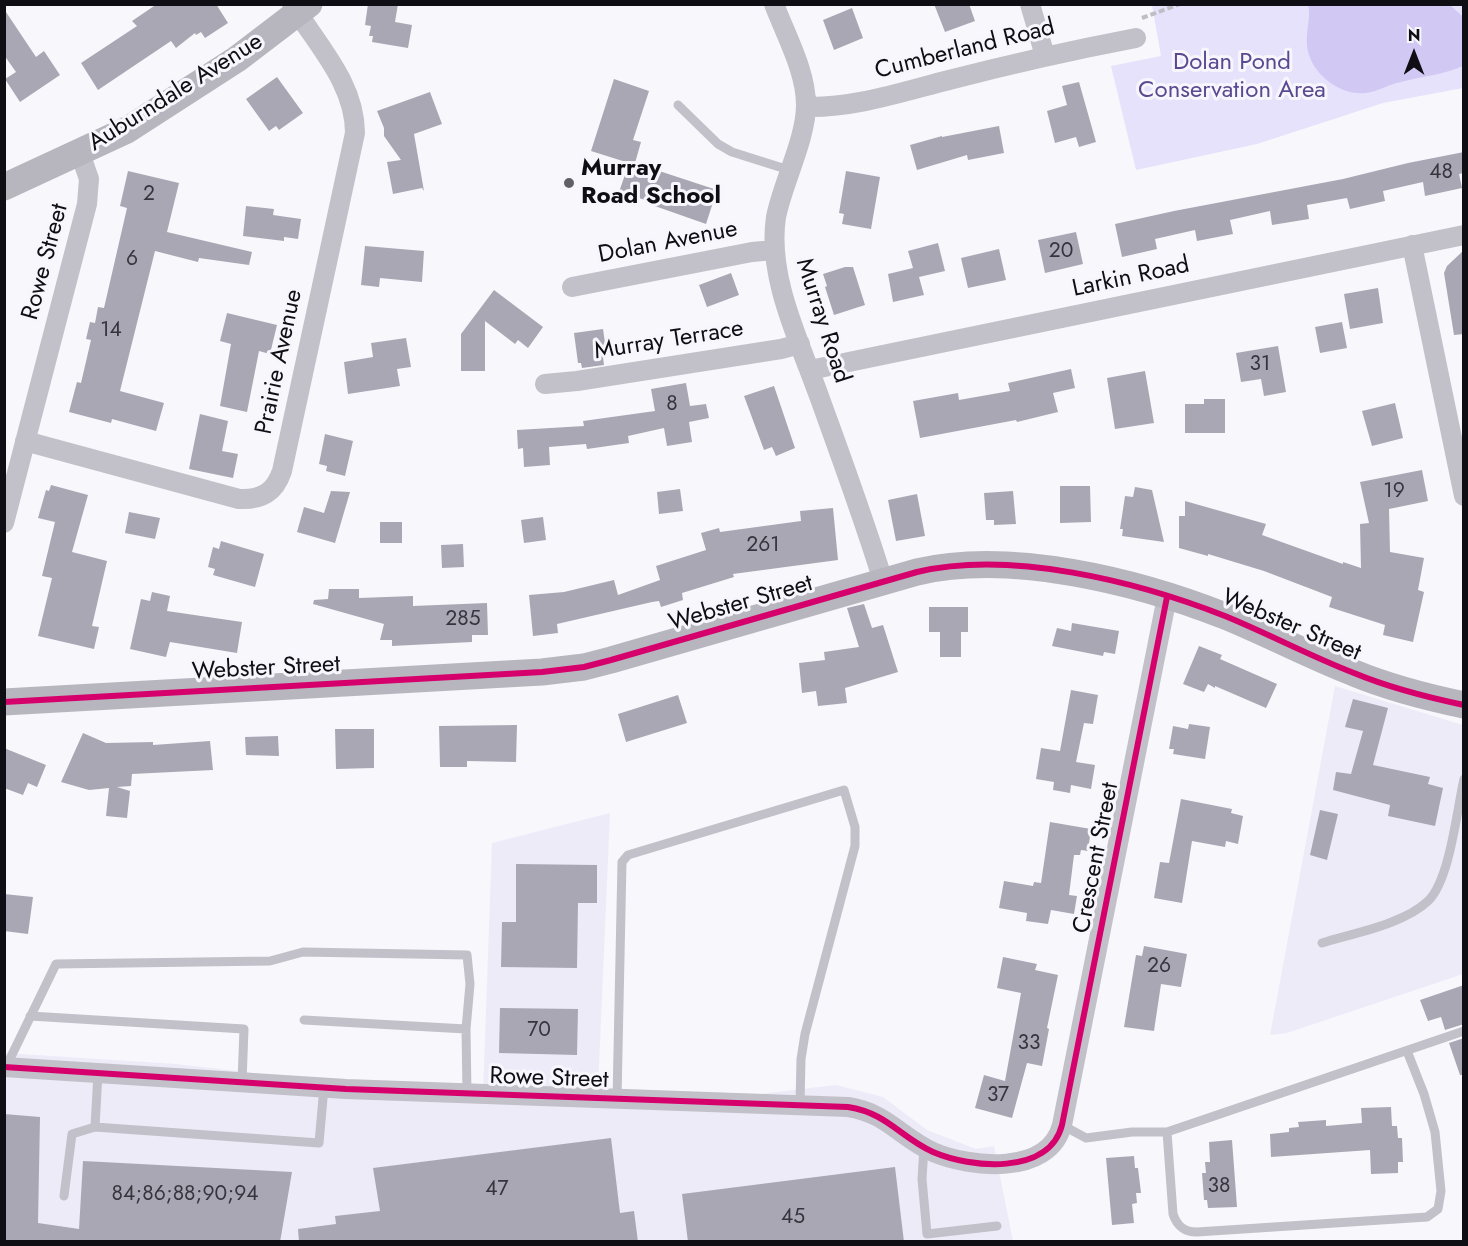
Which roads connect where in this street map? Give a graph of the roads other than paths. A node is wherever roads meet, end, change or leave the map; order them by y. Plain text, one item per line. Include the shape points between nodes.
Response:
1 (774, 4) edge
2 (1030, 4) edge
3 (300, 8) edge
4 (1137, 28) road end
5 (1045, 56) junction
6 (678, 105) dead end
7 (806, 107) junction
8 (80, 153) junction
9 (789, 170) junction
10 (5, 185) edge
11 (1464, 235) edge
12 (1412, 245) junction
13 (774, 250) junction
14 (572, 287) dead end
15 (800, 344) junction
16 (810, 370) junction
17 (545, 384) dead end
18 (25, 441) junction
19 (1464, 496) edge
20 (4, 523) edge
21 (883, 581) junction
22 (1167, 597) junction
23 (4, 702) edge
24 (1464, 705) edge
25 (1464, 778) edge
26 (1322, 943) dead end
27 (30, 1016) junction
28 (304, 1020) dead end
29 (466, 1029) junction
30 (1464, 1031) edge
31 (1407, 1051) junction
32 (5, 1067) edge
33 (98, 1073) junction
34 (242, 1082) junction
35 (324, 1087) junction
36 (467, 1094) junction
37 (617, 1099) junction
38 (800, 1105) junction
39 (1062, 1125) junction
40 (95, 1127) junction
41 (1167, 1132) junction
42 (924, 1148) junction
43 (64, 1196) dead end
44 (997, 1226) dead end

1 - 7 street, Murray Road via 801,77
2 - 5 street
3 - 8 street, Auburndale Avenue via 237,59 153,114
3 - 18 street, Prairie Avenue via 344,85 352,104 355,133 282,471 275,486 256,498 231,497
4 - 5 street, Cumberland Road
5 - 7 street, Cumberland Road via 861,102
6 - 9 lane via 718,144
7 - 9 street, Murray Road
8 - 10 street, Auburndale Avenue
8 - 18 street, Rowe Street via 89,179 87,204
9 - 13 street, Murray Road via 776,217
11 - 12 street, Larkin Road
12 - 16 street, Larkin Road
12 - 19 street
13 - 14 street, Dolan Avenue
13 - 15 street, Murray Road
15 - 16 street, Murray Road
15 - 17 street, Murray Terrace
16 - 21 street, Murray Road
18 - 20 street, Rowe Street
21 - 22 street, Webster Street via 946,566 998,565 1098,578
21 - 23 street, Webster Street via 570,669
22 - 24 street, Webster Street via 1223,616 1378,683
22 - 39 street, Crescent Street
25 - 26 lane via 1446,865 1429,900 1396,920
27 - 29 lane via 56,964 270,961 303,952 467,955 470,984
27 - 32 lane
27 - 34 lane via 244,1029
28 - 29 lane
29 - 36 lane
30 - 31 lane
31 - 41 lane
31 - 41 lane via 1435,1132 1440,1200 1438,1209 1427,1216 1186,1231 1173,1214
32 - 33 street, Rowe Street
33 - 34 street, Rowe Street
33 - 40 lane
34 - 35 street, Rowe Street
35 - 36 street, Rowe Street
35 - 40 lane via 319,1143
36 - 37 street, Rowe Street
37 - 38 street, Rowe Street
37 - 38 lane via 624,858 844,790 855,827 855,846 805,1034
38 - 42 street, Rowe Street via 869,1112
39 - 41 lane via 1080,1136 1093,1138
39 - 42 street, Rowe Street via 1047,1151 1015,1162 968,1161
40 - 43 lane via 72,1134
42 - 44 lane via 922,1179 927,1234

